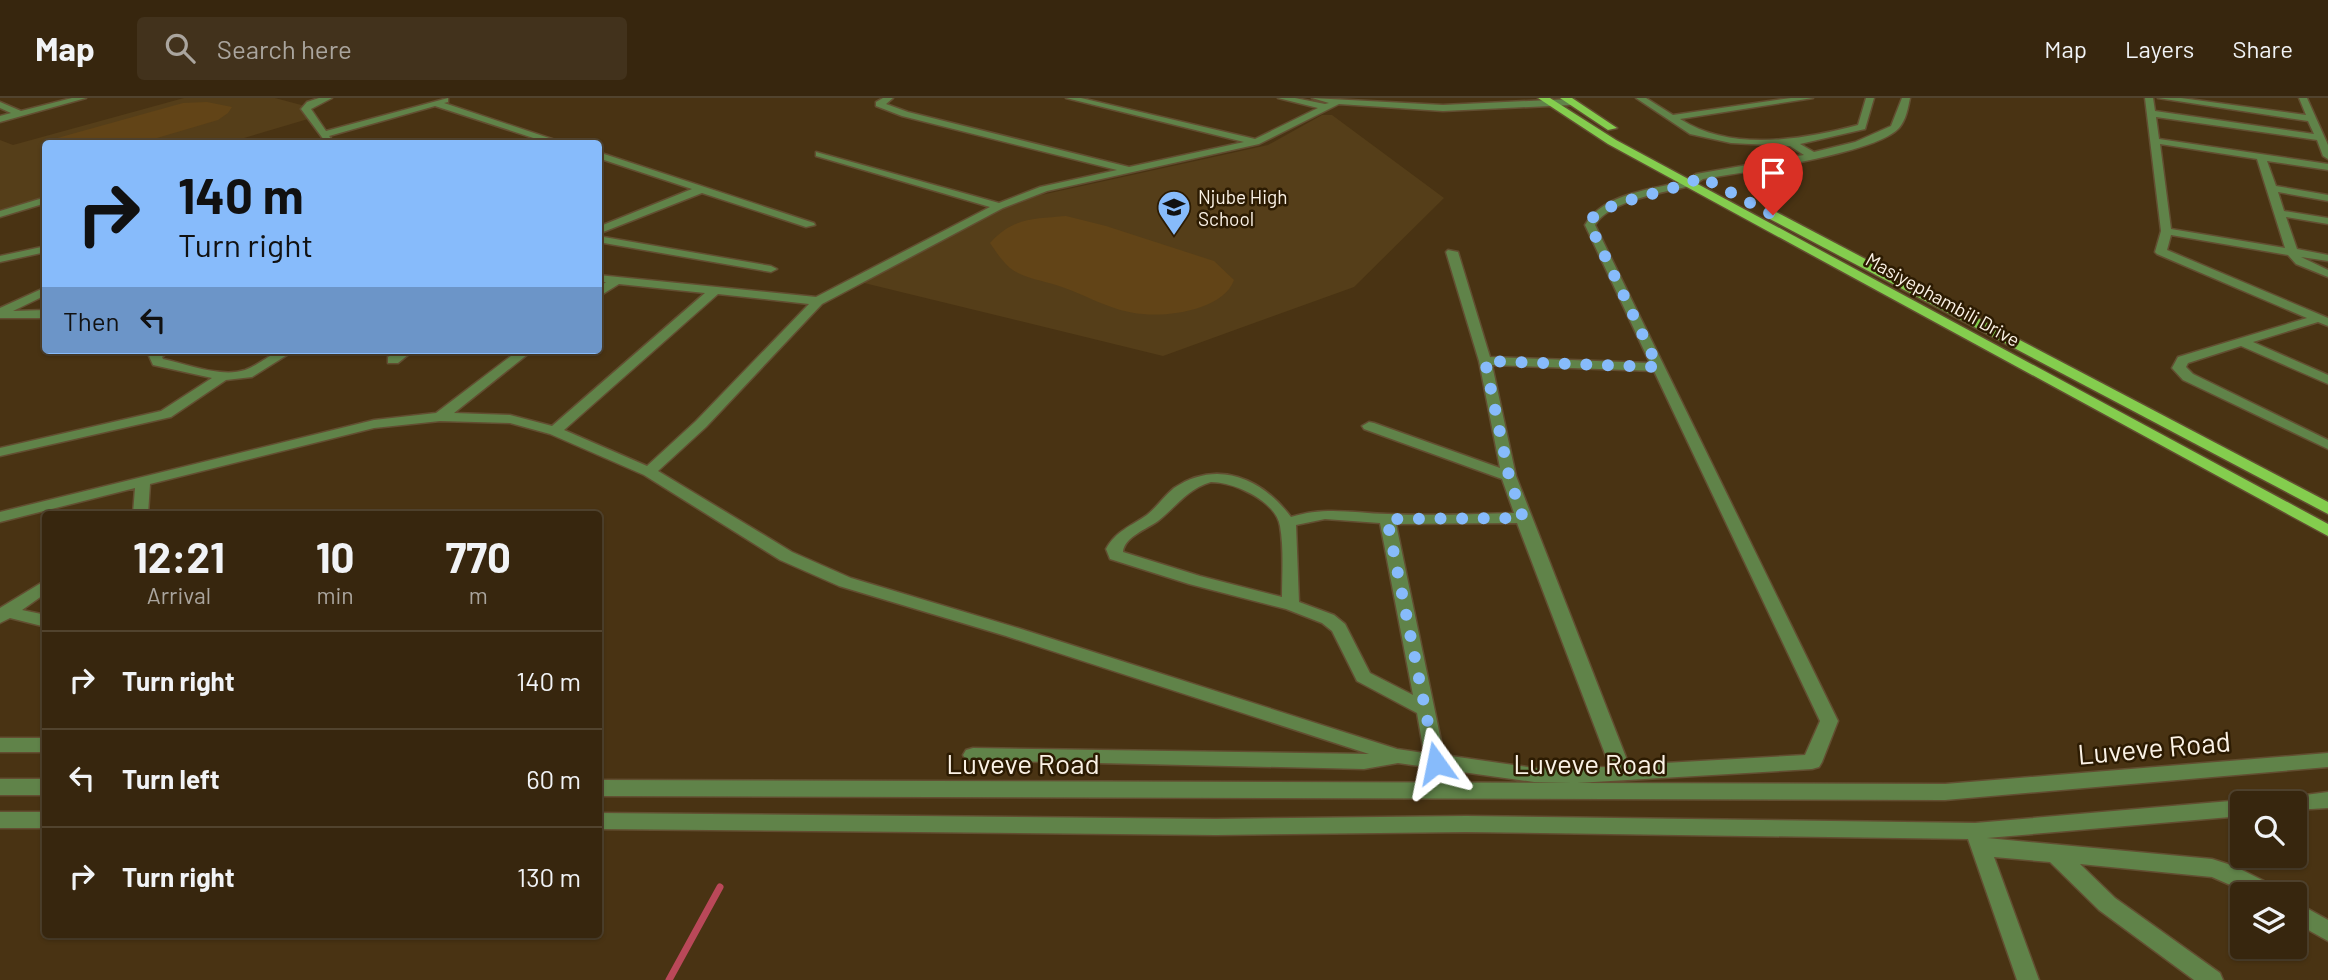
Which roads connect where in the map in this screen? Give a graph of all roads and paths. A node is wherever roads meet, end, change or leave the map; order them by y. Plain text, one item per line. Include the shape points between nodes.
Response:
1 (328, 98) edge
2 (449, 98) edge
3 (889, 98) edge
4 (1070, 98) edge
5 (1282, 98) edge
6 (1640, 98) edge
7 (1809, 98) edge
8 (1870, 98) edge
9 (1906, 98) edge
10 (2149, 98) edge
11 (2162, 98) edge
12 (2303, 98) edge
13 (76, 99) edge
14 (1568, 100) edge
15 (1547, 101) edge
16 (435, 103) junction
17 (1321, 103) edge
18 (0, 105) edge
19 (2150, 113) junction
20 (20, 114) junction
21 (1671, 118) junction
22 (0, 119) edge
23 (2313, 119) junction
24 (2319, 138) junction
25 (326, 139) edge
26 (551, 140) edge
27 (2156, 141) junction
28 (1256, 142) junction
29 (1792, 143) junction
30 (1810, 154) junction
31 (820, 155) dead end
32 (602, 156) edge
33 (2328, 156) edge
34 (2261, 158) junction
35 (2328, 167) edge
36 (1129, 170) junction
37 (1695, 180) junction
38 (2270, 188) junction
39 (702, 189) junction
40 (2328, 198) edge
41 (42, 201) edge
42 (999, 206) junction
43 (2279, 213) junction
44 (0, 214) edge
45 (2328, 221) edge
46 (810, 225) dead end
47 (602, 229) edge
48 (2166, 230) junction
49 (602, 240) edge
50 (42, 250) edge
51 (1452, 252) dead end
52 (2294, 252) junction
53 (2328, 258) edge
54 (0, 259) edge
55 (771, 268) dead end
56 (2328, 274) edge
57 (602, 278) edge
58 (617, 280) junction
59 (602, 291) edge
60 (42, 292) edge
61 (713, 292) junction
62 (818, 301) junction
63 (42, 313) edge
64 (0, 314) edge
65 (2323, 320) edge
66 (2244, 343) junction
67 (158, 354) edge
68 (282, 354) edge
69 (402, 354) edge
70 (522, 354) edge
71 (393, 360) dead end
72 (1485, 361) junction
73 (1658, 367) junction
74 (223, 376) junction
75 (2328, 380) edge
76 (440, 417) junction
77 (1369, 426) dead end
78 (555, 431) junction
79 (2328, 445) edge
80 (0, 452) edge
81 (649, 472) junction
82 (1509, 476) junction
83 (143, 482) junction
84 (2328, 509) edge
85 (141, 511) edge
86 (0, 517) edge
87 (1523, 518) junction
88 (1387, 519) junction
89 (1289, 523) junction
90 (2328, 531) edge
91 (42, 588) edge
92 (1291, 605) junction
93 (3, 614) edge
94 (42, 620) edge
95 (1424, 709) junction
96 (0, 745) edge
97 (42, 745) edge
98 (973, 755) dead end
99 (1398, 756) junction
100 (2328, 760) edge
101 (1436, 763) junction
102 (1623, 775) junction
103 (0, 787) edge
104 (42, 787) edge
105 (602, 788) edge
106 (2328, 800) edge
107 (2307, 802) edge
108 (2230, 809) edge
109 (0, 820) edge
110 (42, 820) edge
111 (602, 821) edge
112 (1978, 839) junction
113 (2056, 854) junction
114 (2247, 882) edge
115 (2307, 918) edge
116 (2328, 932) edge
117 (2028, 980) edge
118 (2212, 980) edge

1 - 25 street via 306,110
2 - 16 street
3 - 36 street via 879,104
4 - 28 street
5 - 17 street
6 - 21 street
7 - 21 street
8 - 29 street via 1863,127
9 - 30 street via 1897,125 1879,137
10 - 19 street
11 - 23 street
12 - 23 street
13 - 20 street
14 - 15 street
14 - 37 main road, Masiyephambili Drive
15 - 17 street via 1440,107
15 - 37 main road, Masiyephambili Drive via 1612,142
16 - 25 street
16 - 26 street
17 - 28 street
18 - 20 street
19 - 24 street
19 - 27 street
20 - 22 street
21 - 29 street via 1705,135
23 - 24 street
24 - 33 street
27 - 34 street
27 - 48 street
28 - 36 street
29 - 30 street
30 - 37 street
31 - 42 street
32 - 39 street
34 - 35 street
34 - 38 street
36 - 42 street
37 - 73 street via 1616,204 1591,219
37 - 84 main road, Masiyephambili Drive
37 - 90 main road, Masiyephambili Drive
38 - 40 street
38 - 43 street
39 - 46 street
39 - 47 street
41 - 44 street
42 - 62 street
43 - 45 street
43 - 52 street
48 - 52 street
48 - 65 street via 2160,248 2165,255
49 - 55 street
50 - 54 street
51 - 72 street
52 - 53 street
52 - 56 street via 2300,262
57 - 58 street
58 - 59 street
58 - 61 street
60 - 64 street
61 - 62 street
61 - 78 street
62 - 81 street
63 - 64 street
65 - 66 street
66 - 75 street
66 - 79 street via 2183,360 2179,368 2188,377
67 - 74 street via 158,362
68 - 74 street via 247,374
69 - 71 street
70 - 76 street
72 - 73 street
72 - 82 street
73 - 102 street via 1829,721 1812,762
74 - 80 street via 166,414
76 - 78 street via 510,419
76 - 83 street via 374,424
77 - 82 street
78 - 81 street
81 - 99 street via 793,559 845,582
82 - 87 street
83 - 85 street
83 - 86 street
87 - 88 street
87 - 102 street
88 - 89 street via 1333,513 1310,514
88 - 95 street
89 - 92 street
89 - 92 street via 1275,502 1227,475 1180,491 1154,517 1120,539 1114,549 1116,555
91 - 93 street
92 - 95 street via 1334,623 1363,677
93 - 94 street
95 - 101 street
96 - 97 street
98 - 99 street via 1363,762
99 - 101 street
100 - 105 street, Luveve Road via 1945,792
101 - 102 street via 1534,775
103 - 104 street
106 - 107 street
108 - 112 street
109 - 110 street
111 - 112 street via 1216,827 1466,824
112 - 113 street
112 - 117 street
113 - 114 street via 2212,868
113 - 118 street via 2107,904
115 - 116 street

